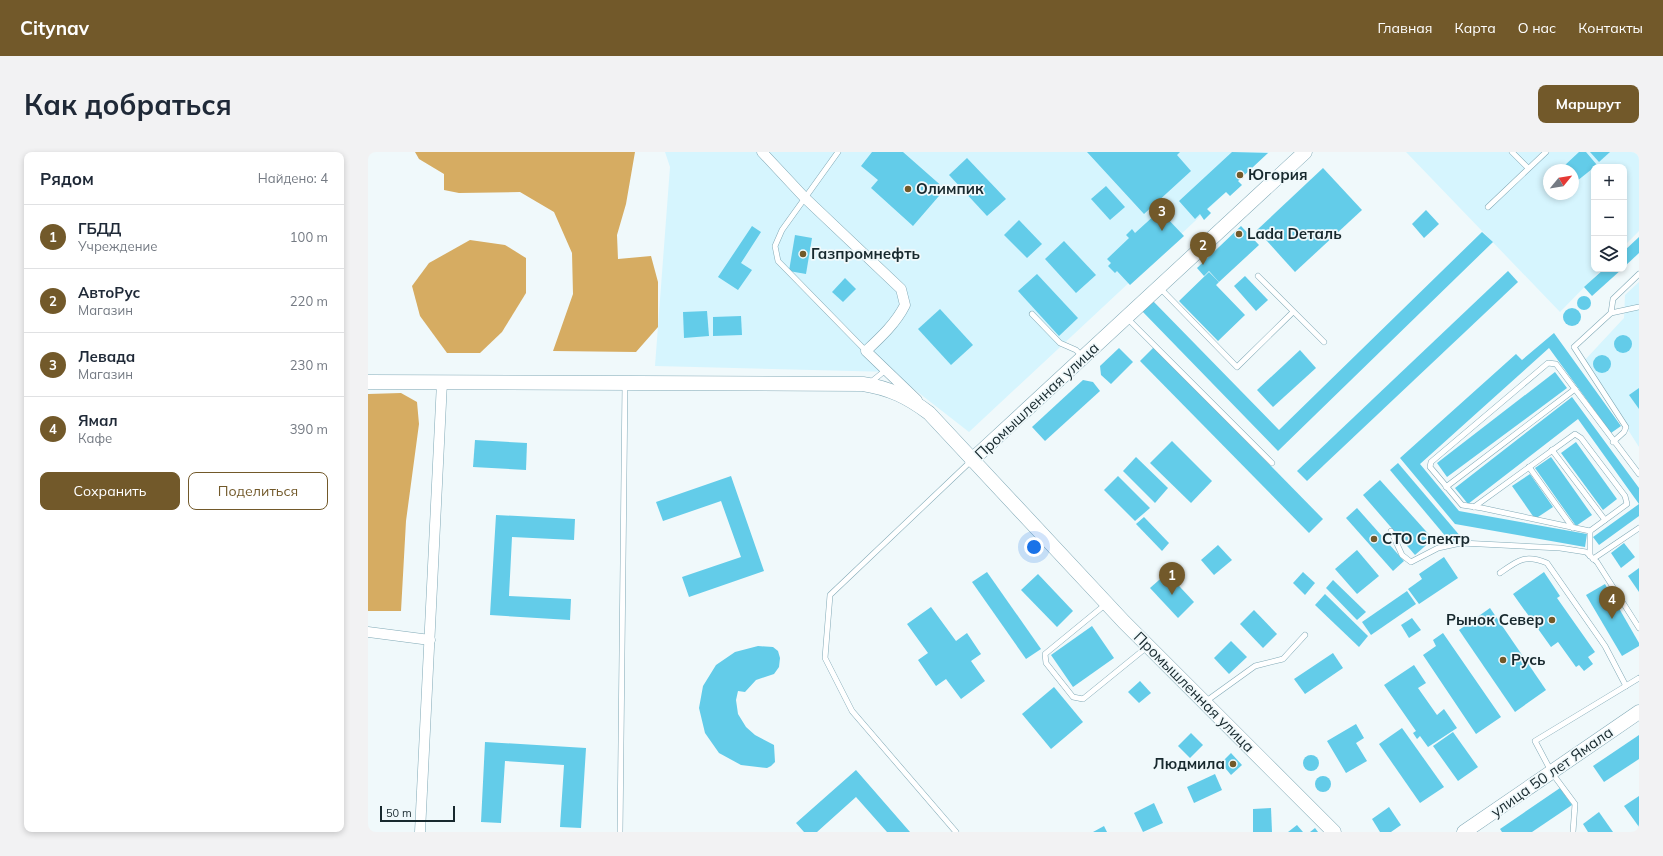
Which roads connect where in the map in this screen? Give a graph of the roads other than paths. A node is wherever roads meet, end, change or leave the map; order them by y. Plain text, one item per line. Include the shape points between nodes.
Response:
1 (762, 152) edge
2 (838, 152) edge
3 (1305, 152) edge
4 (1512, 152) edge
5 (1546, 152) edge
6 (1528, 168) junction
7 (805, 198) junction
8 (1488, 207) dead end
9 (1639, 274) edge
10 (1258, 276) dead end
11 (1159, 287) junction
12 (1639, 307) edge
13 (1293, 312) junction
14 (1611, 313) junction
15 (1032, 314) dead end
16 (1126, 317) junction
17 (1324, 342) dead end
18 (866, 350) junction
19 (1083, 357) junction
20 (887, 369) junction
21 (368, 382) edge
22 (442, 382) junction
23 (625, 383) junction
24 (862, 384) junction
25 (1575, 389) junction
26 (929, 413) junction
27 (1613, 442) junction
28 (1552, 450) junction
29 (972, 460) junction
30 (1272, 463) dead end
31 (1529, 466) junction
32 (1639, 474) edge
33 (1446, 487) junction
34 (1474, 507) junction
35 (1605, 520) junction
36 (1573, 528) junction
37 (1639, 528) edge
38 (1391, 531) dead end
39 (1590, 531) junction
40 (1592, 558) junction
41 (1500, 573) dead end
42 (1107, 604) junction
43 (1639, 628) edge
44 (368, 632) edge
45 (1305, 635) dead end
46 (430, 640) junction
47 (1148, 646) junction
48 (1639, 678) edge
49 (1626, 686) junction
50 (1205, 703) junction
51 (1639, 712) edge
52 (1552, 773) junction
53 (420, 832) edge
54 (620, 832) edge
55 (956, 832) edge
56 (1334, 832) edge
57 (1464, 832) edge
58 (1573, 832) edge

1 - 7 street
2 - 7 lane
3 - 11 main road, Промышленная улица
4 - 6 lane
5 - 6 lane
6 - 8 lane
7 - 18 lane via 782,230 775,246 778,261
7 - 18 street via 901,289 905,304 900,315
9 - 14 lane via 1612,299
10 - 13 lane
11 - 13 lane via 1237,367
11 - 16 main road, Промышленная улица
12 - 14 lane
13 - 17 lane
14 - 27 lane via 1574,347 1626,427
15 - 19 lane via 1060,343 1076,350
16 - 19 main road, Промышленная улица
16 - 30 lane
18 - 20 street
19 - 29 main road, Промышленная улица
20 - 24 lane via 873,381
20 - 26 street
21 - 22 main road
22 - 23 main road
22 - 46 street
23 - 24 main road
23 - 54 lane
24 - 26 main road via 896,392
25 - 27 lane
25 - 33 lane
25 - 33 lane via 1556,364 1548,363 1431,462 1430,467
26 - 29 main road
27 - 32 lane
28 - 31 lane
28 - 35 lane
28 - 35 lane via 1575,434 1581,438 1625,496 1627,504
29 - 42 main road, Промышленная улица
29 - 55 lane via 830,595 825,658 852,710
31 - 34 lane
31 - 36 lane
33 - 34 lane via 1462,506
34 - 36 lane
35 - 39 lane
36 - 39 lane
37 - 40 lane
38 - 40 lane via 1402,554 1411,562 1438,548 1461,543 1560,548 1586,552
39 - 40 lane
40 - 43 lane
41 - 49 lane via 1518,560 1533,558 1547,563 1605,646
42 - 47 main road, Промышленная улица
42 - 47 lane via 1045,654 1046,663 1072,697 1083,699
44 - 46 street
45 - 50 lane via 1283,659 1255,666
46 - 53 street
47 - 50 main road, Промышленная улица
48 - 49 lane
49 - 52 lane via 1535,740
50 - 56 main road, Промышленная улица
51 - 52 main road, улица 50 лет Ямала
52 - 57 main road, улица 50 лет Ямала
52 - 58 lane via 1574,804

